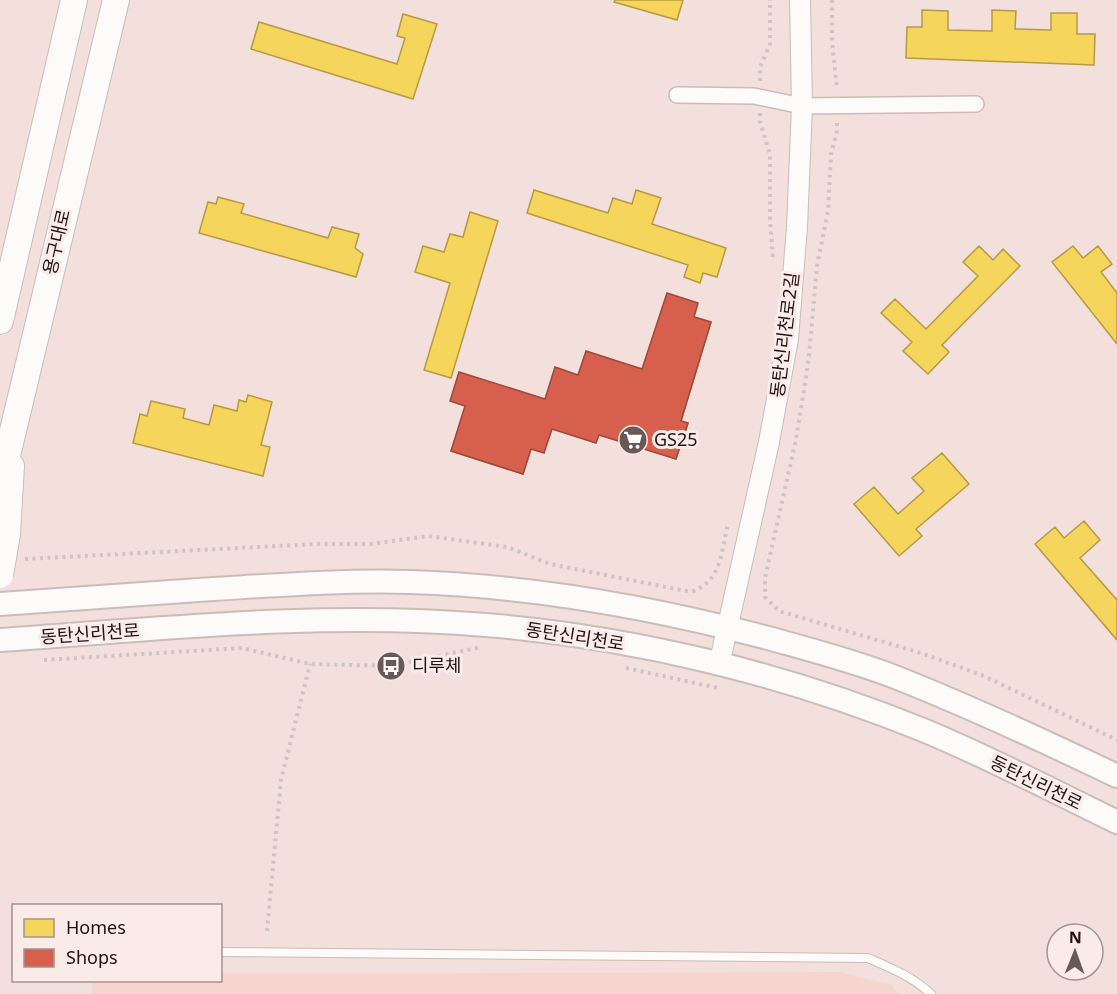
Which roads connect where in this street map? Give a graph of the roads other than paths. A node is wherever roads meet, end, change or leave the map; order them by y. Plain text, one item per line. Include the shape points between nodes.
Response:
1 (74, 0) edge
2 (116, 0) edge
3 (800, 0) edge
4 (677, 95) dead end
5 (976, 104) dead end
6 (802, 106) junction
7 (0, 321) edge
8 (15, 420) junction
9 (0, 485) edge
10 (0, 575) edge
11 (0, 604) edge
12 (727, 627) junction
13 (0, 640) edge
14 (719, 665) junction
15 (1117, 776) edge
16 (1117, 822) edge
17 (222, 952) edge
18 (931, 994) edge

1 - 7 highway
2 - 8 highway, 용구대로
3 - 6 street, 동탄신리천로2길
4 - 6 street via 754,96
5 - 6 street
6 - 12 street, 동탄신리천로2길 via 788,339
8 - 9 highway, 용구대로
8 - 10 highway, bridge via 7,534
11 - 12 main road, 동탄신리천로 via 289,584 408,582 537,592
12 - 14 street, 동탄신리천로2길
12 - 15 main road, 동탄신리천로 via 894,677 1001,721
13 - 14 main road, 동탄신리천로 via 291,621 420,621 551,632
14 - 16 main road, 동탄신리천로 via 767,677 924,730
17 - 18 lane via 868,958 920,983

